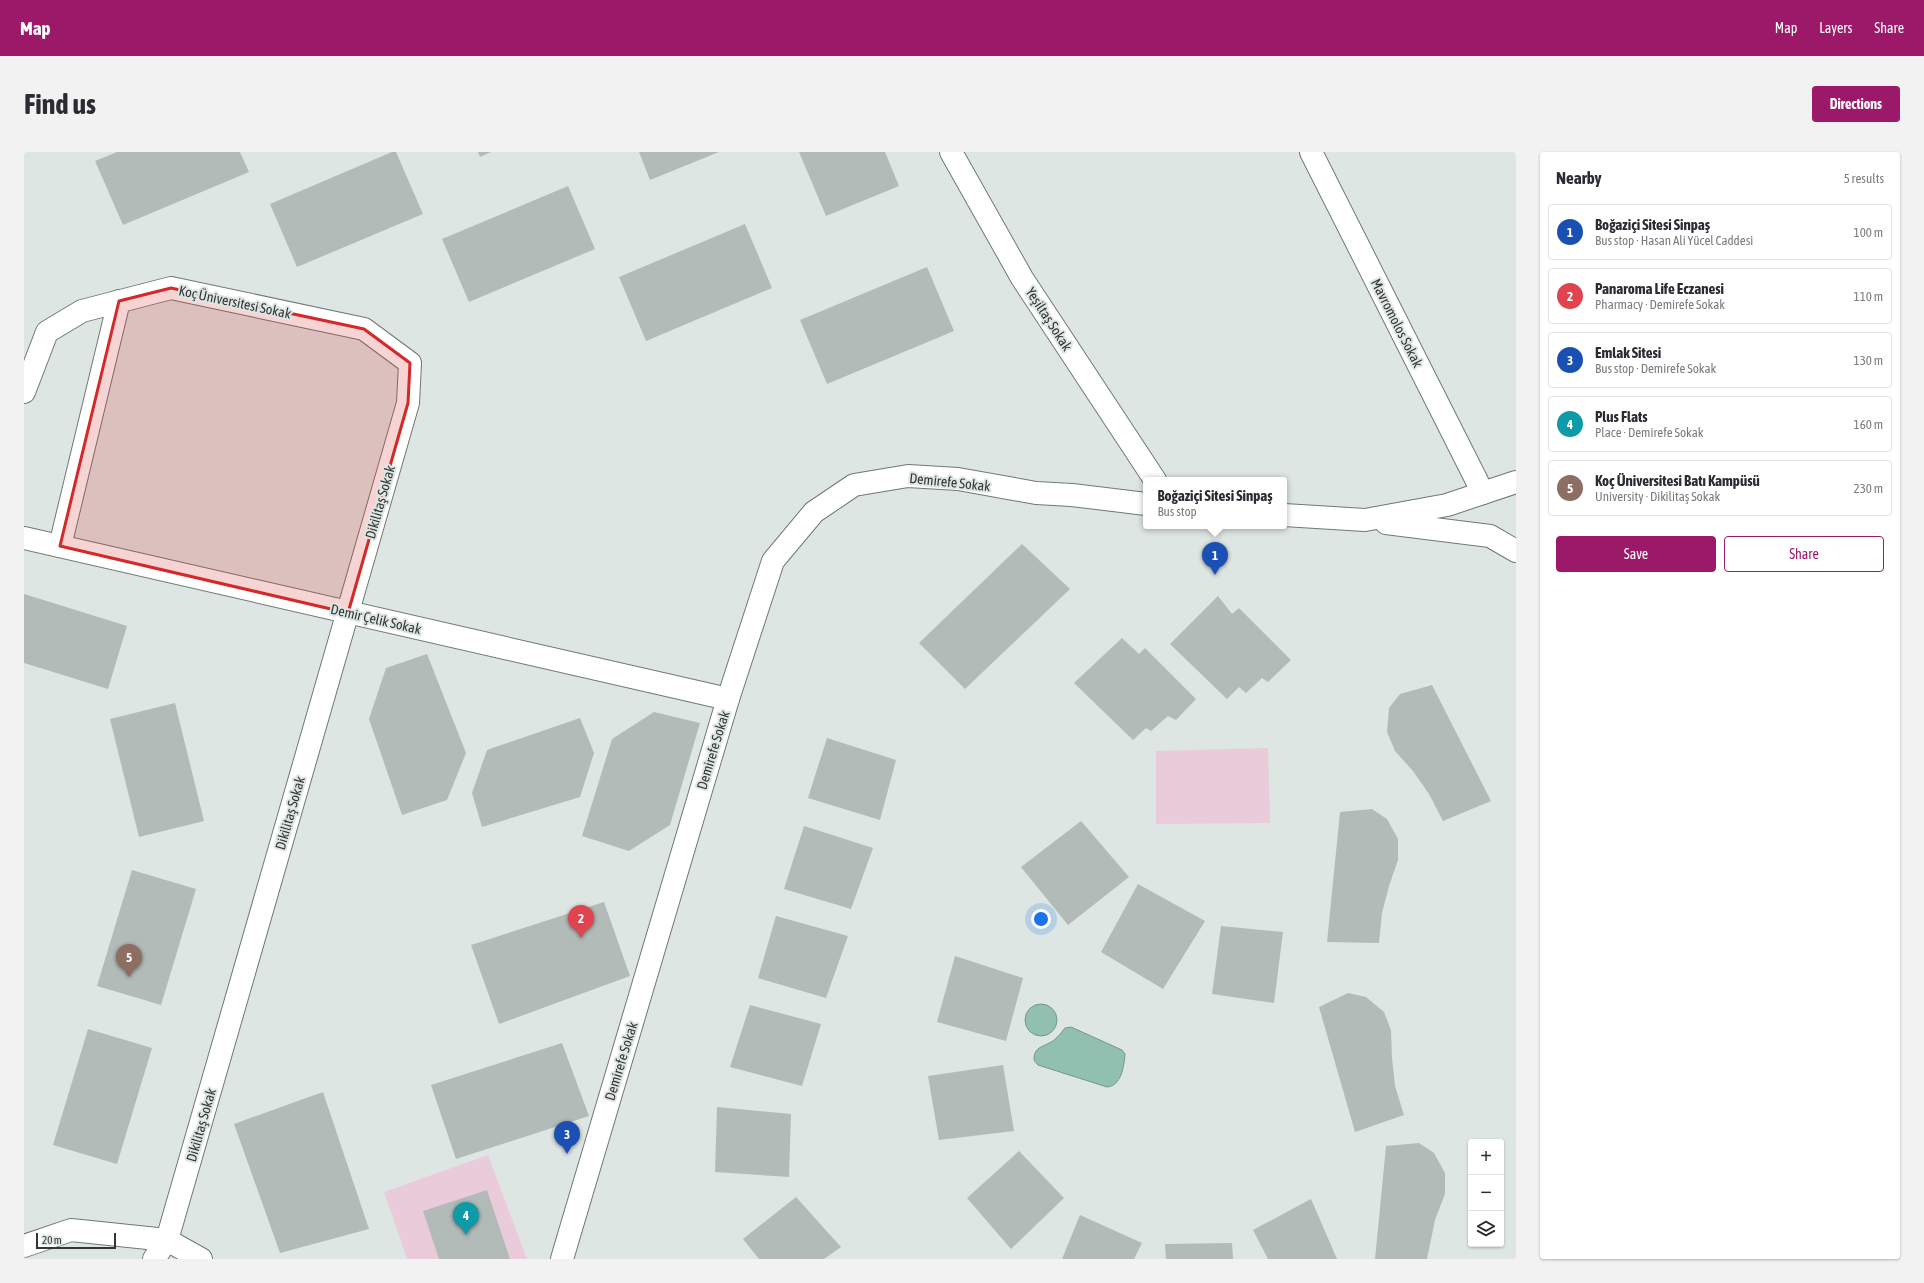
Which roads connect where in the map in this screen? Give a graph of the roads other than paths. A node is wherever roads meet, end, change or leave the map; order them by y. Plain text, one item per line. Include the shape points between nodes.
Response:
1 (951, 152) edge
2 (1311, 152) edge
3 (119, 301) junction
4 (410, 363) joint
5 (24, 392) edge
6 (1153, 477) edge
7 (1516, 482) edge
8 (1483, 493) junction
9 (1143, 504) edge
10 (1287, 515) edge
11 (1365, 520) junction
12 (24, 538) edge
13 (60, 546) junction
14 (1516, 551) edge
15 (348, 613) junction
16 (728, 699) junction
17 (167, 1240) junction
18 (24, 1246) edge
19 (154, 1259) edge
20 (201, 1259) edge
21 (562, 1259) edge

1 - 6 street, Yeşiltaş Sokak via 1022,278
2 - 8 street, Mavromolos Sokak
3 - 4 street, Koç Üniversitesi Sokak via 171,288 364,329
3 - 5 street, Koç Üniversitesi Sokak via 82,311 47,332
3 - 13 street
4 - 15 street, Dikilitaş Sokak via 408,403
7 - 8 street
8 - 11 street via 1447,505
9 - 16 street, Demirefe Sokak via 908,476 854,485 814,512 773,561
10 - 11 street
11 - 14 street via 1490,536
12 - 13 street, Demir Çelik Sokak
13 - 15 street, Demir Çelik Sokak
15 - 16 street, Demir Çelik Sokak
15 - 17 street, Dikilitaş Sokak
16 - 21 street, Demirefe Sokak
17 - 18 street via 71,1230
17 - 19 street, Dikilitaş Sokak
17 - 20 street

